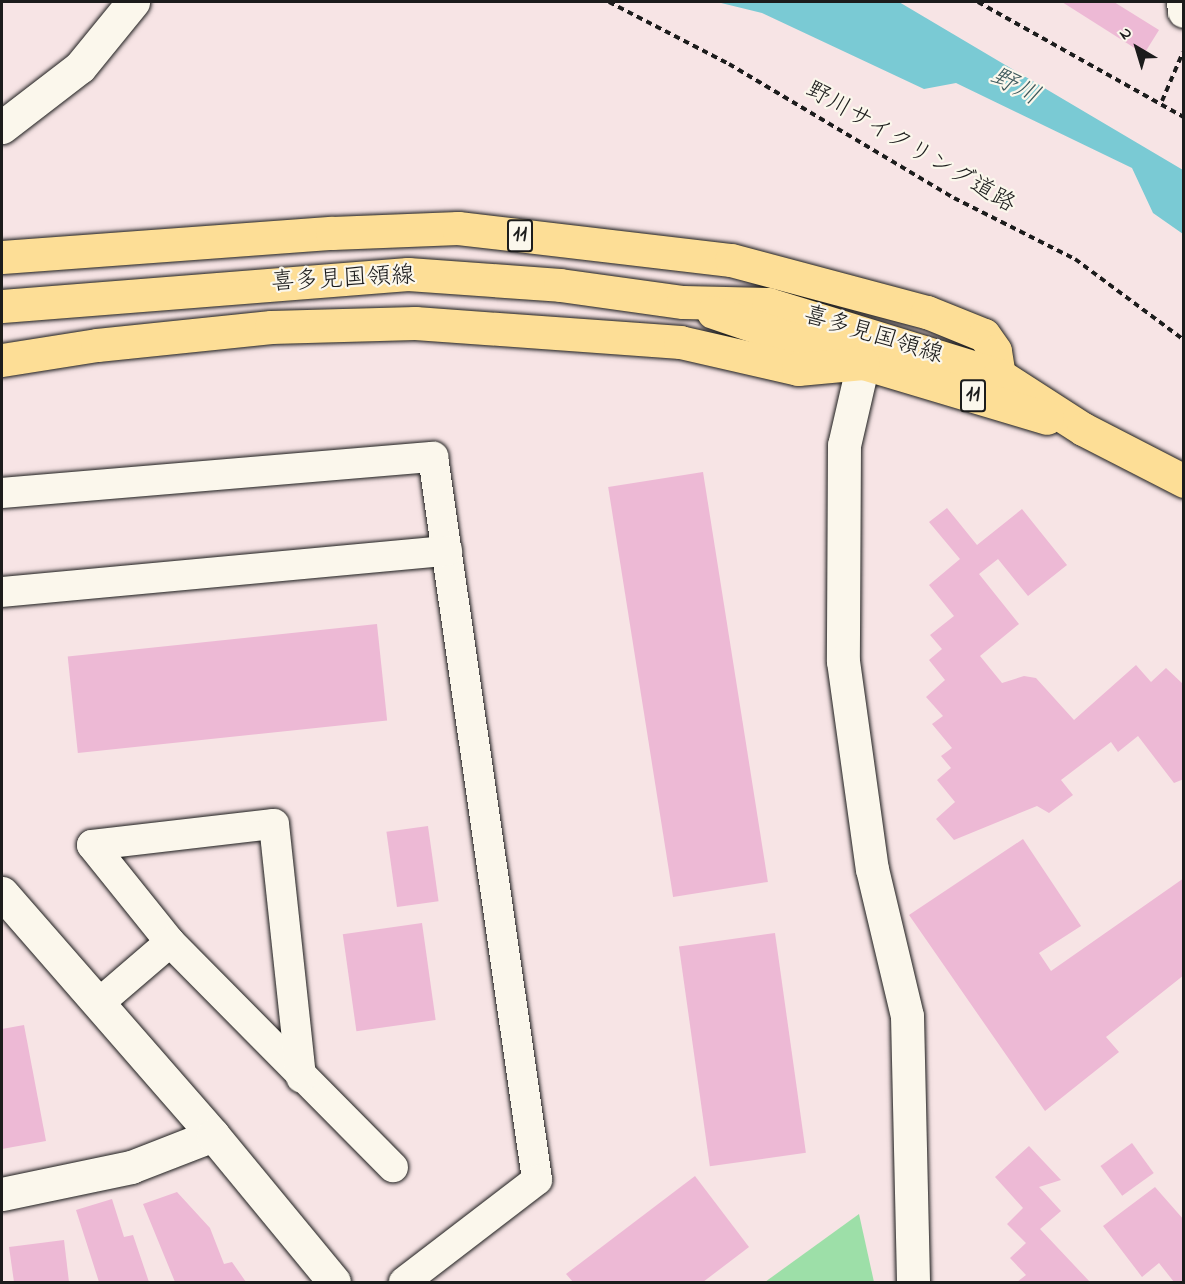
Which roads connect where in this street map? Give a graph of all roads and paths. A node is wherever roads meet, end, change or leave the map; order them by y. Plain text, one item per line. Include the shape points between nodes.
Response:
1 (133, 2) edge
2 (609, 2) edge
3 (978, 2) edge
4 (1183, 2) edge
5 (1184, 10) edge
6 (1184, 51) edge
7 (1162, 101) junction
8 (1184, 117) edge
9 (2, 127) edge
10 (2, 257) edge
11 (683, 302) junction
12 (2, 306) edge
13 (1184, 340) edge
14 (2, 360) edge
15 (863, 363) junction
16 (999, 375) junction
17 (1083, 429) junction
18 (1184, 481) edge
19 (2, 493) edge
20 (447, 551) junction
21 (2, 592) edge
22 (2, 892) edge
23 (170, 942) junction
24 (98, 1004) junction
25 (302, 1078) junction
26 (213, 1136) junction
27 (393, 1167) dead end
28 (2, 1194) edge
29 (334, 1282) edge
30 (404, 1282) edge
31 (914, 1282) edge

1 - 9 street via 80,68
2 - 13 path, 野川サイクリング道路 via 729,64 954,198 1075,259
3 - 7 path
4 - 5 street
6 - 7 path
7 - 8 path
10 - 16 main road, 11 via 332,233 458,228 731,260 936,315 984,335 995,351
11 - 12 main road, 喜多見国領線 / 11 via 560,285 408,274
11 - 15 main road, 喜多見国領線 / 11
11 - 16 main road, 喜多見国領線 / 11 via 768,304
14 - 15 main road, 11 via 97,345 271,327 415,323 680,342 798,369
15 - 17 main road, 喜多見国領線 / 11
15 - 31 street via 844,445 843,661 872,869 907,1016
16 - 17 main road, 喜多見国領線 / 11
17 - 18 main road, 喜多見国領線 / 11
19 - 20 lane via 433,457
20 - 21 lane
20 - 30 lane via 537,1180
22 - 24 street
23 - 24 lane
23 - 25 lane
23 - 25 lane via 92,845 274,824
24 - 26 street
25 - 27 lane
26 - 28 street via 130,1167
26 - 29 street

